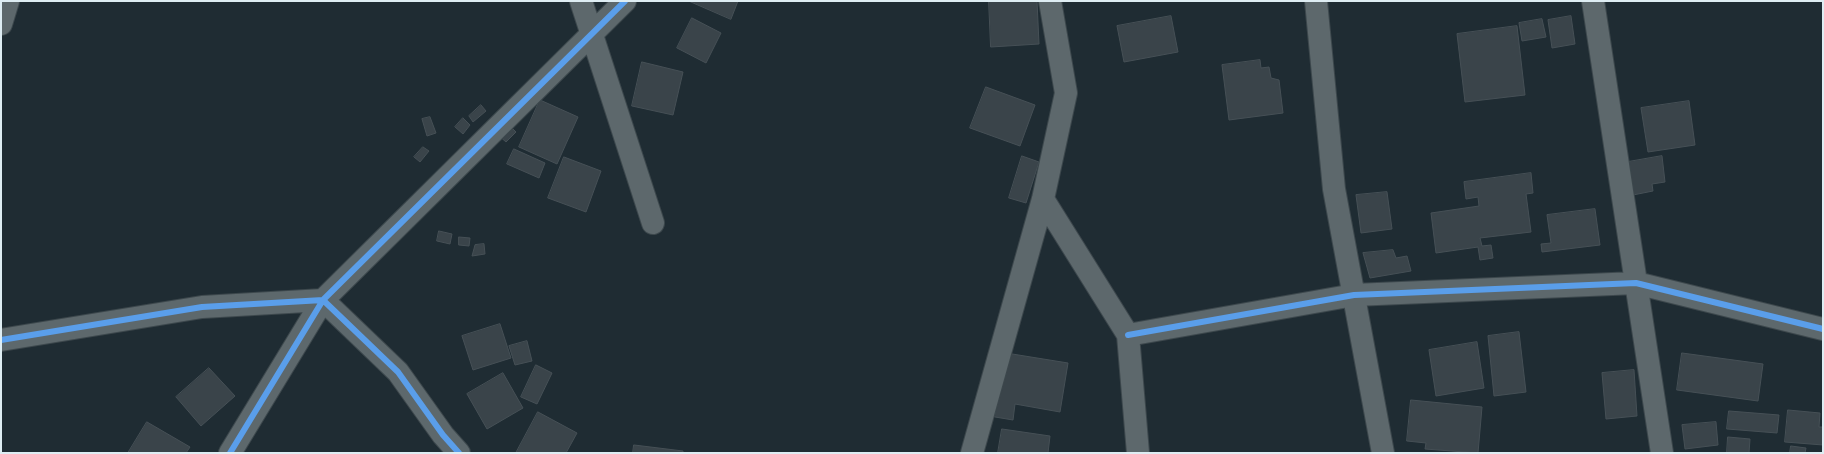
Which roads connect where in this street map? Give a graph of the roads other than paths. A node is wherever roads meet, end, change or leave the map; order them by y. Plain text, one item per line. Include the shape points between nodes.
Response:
1 (8, 1) edge
2 (581, 1) edge
3 (625, 1) edge
4 (1050, 1) edge
5 (1316, 1) edge
6 (1593, 1) edge
7 (1, 24) edge
8 (592, 35) junction
9 (1043, 200) junction
10 (653, 223) dead end
11 (1636, 283) junction
12 (1354, 295) junction
13 (324, 300) junction
14 (1823, 329) edge
15 (1128, 335) junction
16 (1, 340) edge
17 (230, 453) edge
18 (459, 453) edge
19 (972, 453) edge
20 (1138, 453) edge
21 (1383, 453) edge
22 (1662, 453) edge

1 - 7 street
2 - 8 street
3 - 8 street
4 - 9 street via 1066,94
5 - 12 street via 1334,189
6 - 11 street
8 - 10 street
8 - 13 street
9 - 15 street
9 - 19 street
11 - 12 street
11 - 14 street
11 - 22 street
12 - 15 street
12 - 21 street
13 - 16 street via 202,307
13 - 17 street
13 - 18 street via 398,372
15 - 20 street

